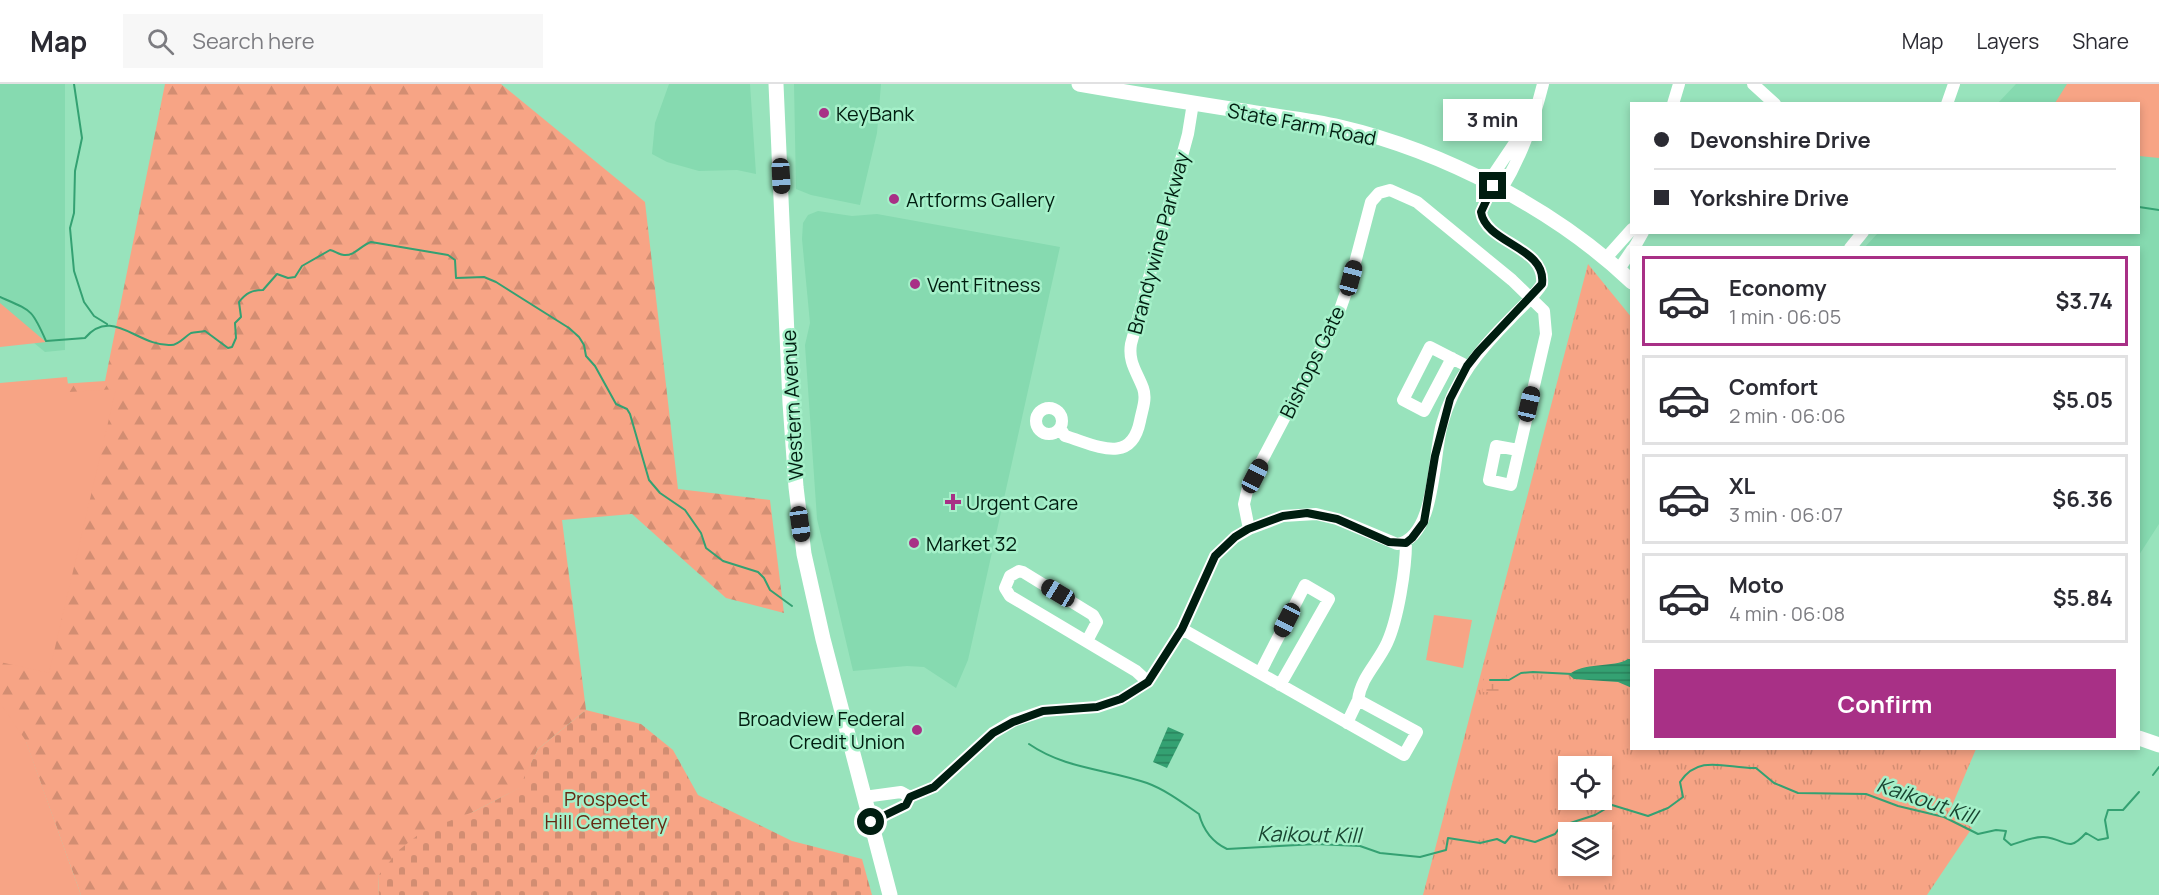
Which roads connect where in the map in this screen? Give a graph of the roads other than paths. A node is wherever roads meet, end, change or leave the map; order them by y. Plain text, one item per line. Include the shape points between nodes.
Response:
1 (776, 84) edge
2 (1080, 84) edge
3 (1543, 84) edge
4 (1679, 84) edge
5 (1753, 84) edge
6 (1954, 84) edge
7 (1674, 102) edge
8 (1773, 102) edge
9 (1948, 102) edge
10 (1193, 103) junction
11 (1494, 187) junction
12 (1630, 231) edge
13 (1861, 234) edge
14 (1852, 246) edge
15 (1630, 253) edge
16 (1606, 258) junction
17 (1618, 269) junction
18 (1630, 280) edge
19 (1531, 297) junction
20 (1452, 358) junction
21 (1467, 366) junction
22 (1060, 428) dead end
23 (1518, 450) dead end
24 (1248, 529) junction
25 (1406, 543) junction
26 (1182, 629) junction
27 (1087, 641) junction
28 (1260, 673) junction
29 (1148, 682) junction
30 (1280, 685) junction
31 (1358, 700) junction
32 (1347, 723) junction
33 (2140, 738) edge
34 (2159, 745) edge
35 (864, 797) junction
36 (910, 797) junction
37 (871, 822) junction
38 (890, 895) edge

1 - 35 main road, Western Avenue via 790,403 800,524 815,607
2 - 10 main road, State Farm Road
3 - 11 street via 1532,124 1520,135
4 - 7 street
5 - 8 street
6 - 9 street
10 - 11 main road, State Farm Road via 1342,128 1422,153
10 - 22 street, Brandywine Parkway via 1131,344 1131,364 1144,395 1136,437 1128,446 1113,449 1065,436
11 - 16 main road, State Farm Road via 1568,230
11 - 19 street via 1483,205 1482,218 1488,228 1538,267 1542,284
12 - 16 street
13 - 14 street
15 - 17 street
16 - 17 main road, State Farm Road
17 - 18 main road, State Farm Road
19 - 21 street
19 - 23 street via 1544,311 1547,326
19 - 24 street, Bishops Gate via 1417,202 1390,190 1379,193 1371,202 1337,318 1248,487 1244,504
20 - 20 street via 1430,347 1403,400 1424,411
20 - 21 street
21 - 25 street via 1442,423 1424,522
24 - 25 street via 1283,516 1307,513 1337,519 1389,542
24 - 26 street via 1215,556
25 - 31 street via 1406,563 1387,643 1360,687
26 - 28 street
26 - 29 street
27 - 27 street via 1097,622 1093,615 1023,572 1010,576 1005,583 1010,596
27 - 29 street
28 - 30 street
28 - 30 street via 1305,585 1329,599
29 - 36 street via 1121,699 1097,707 1043,711 1020,718 993,733 934,787
30 - 32 street
31 - 32 street
31 - 32 street via 1417,732 1404,755
33 - 34 main road
35 - 36 street via 901,792
35 - 37 main road, Western Avenue
36 - 37 street via 906,805
37 - 38 main road, Western Avenue

